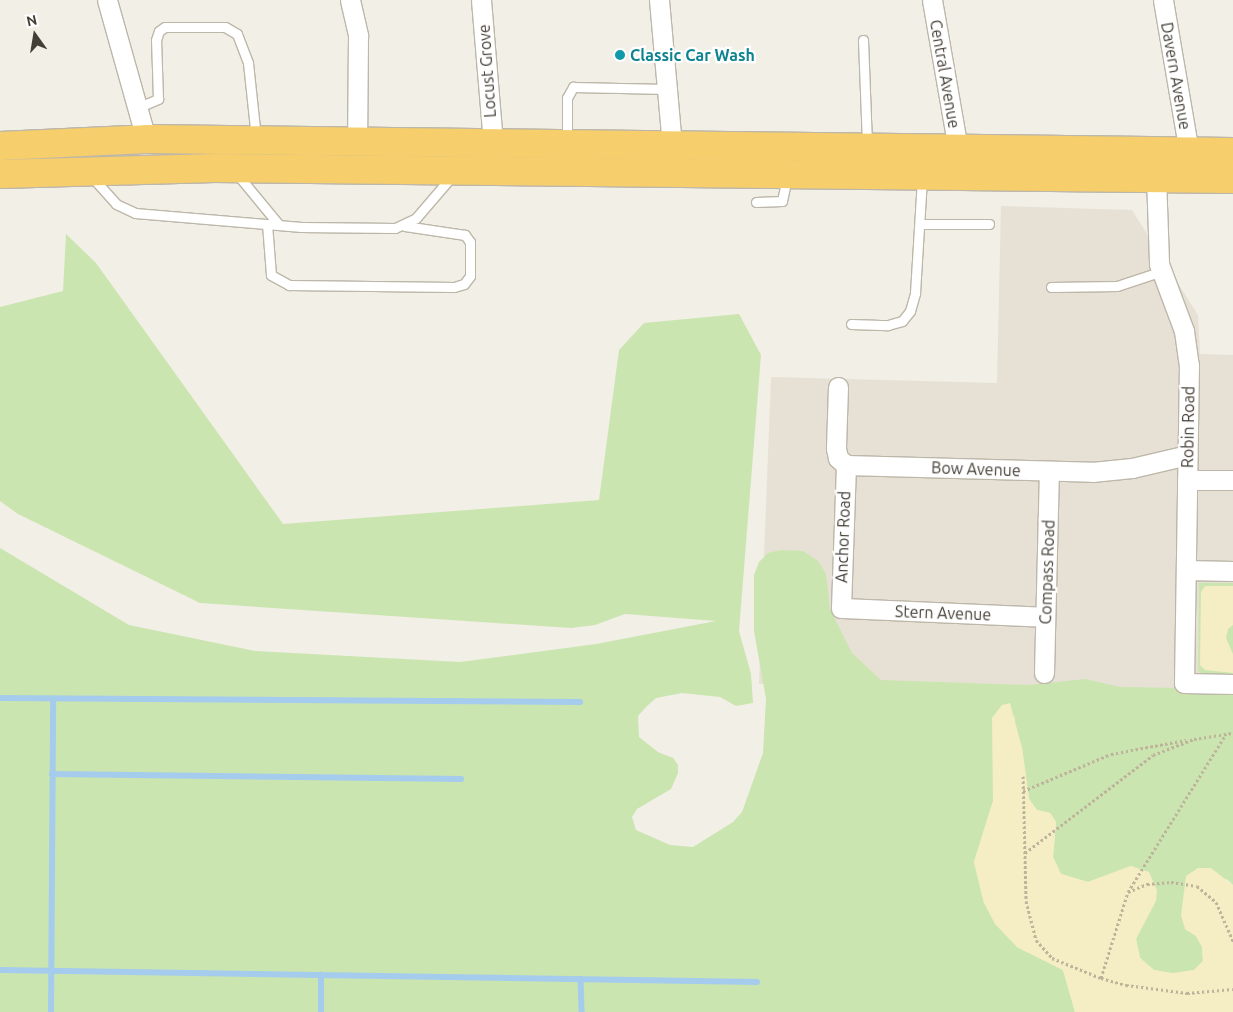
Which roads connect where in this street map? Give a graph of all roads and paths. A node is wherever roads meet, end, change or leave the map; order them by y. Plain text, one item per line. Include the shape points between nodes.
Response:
1 (107, 0) edge
2 (350, 0) edge
3 (481, 0) edge
4 (659, 0) edge
5 (932, 0) edge
6 (1163, 0) edge
7 (863, 40) dead end
8 (667, 88) junction
9 (139, 107) junction
10 (146, 139) junction
11 (256, 140) junction
12 (357, 141) junction
13 (493, 143) junction
14 (567, 144) junction
15 (672, 145) junction
16 (0, 146) edge
17 (867, 148) junction
18 (958, 149) junction
19 (1189, 152) junction
20 (1233, 152) edge
21 (232, 168) junction
22 (86, 170) junction
23 (457, 171) junction
24 (0, 174) edge
25 (788, 175) junction
26 (1156, 176) junction
27 (922, 177) junction
28 (1233, 178) edge
29 (756, 202) dead end
30 (267, 224) junction
31 (921, 224) junction
32 (989, 224) dead end
33 (279, 225) junction
34 (405, 226) junction
35 (1162, 271) junction
36 (1051, 287) dead end
37 (851, 324) dead end
38 (838, 387) dead end
39 (1187, 455) junction
40 (846, 465) junction
41 (1049, 471) junction
42 (1187, 480) junction
43 (1233, 480) edge
44 (1186, 570) junction
45 (1233, 571) edge
46 (841, 608) joint
47 (1046, 617) junction
48 (1044, 673) dead end
49 (1233, 684) edge
50 (1233, 733) edge
51 (1226, 734) junction
52 (1194, 739) junction
53 (1023, 776) dead end
54 (1023, 791) junction
55 (1025, 853) junction
56 (1128, 892) junction
57 (1233, 941) edge
58 (1100, 978) junction
59 (1233, 989) edge

1 - 9 street
2 - 12 street via 358,36
3 - 13 street, Locust Grove
4 - 8 street
5 - 18 street, Central Avenue
6 - 19 street, Davern Avenue
7 - 17 lane
8 - 14 lane via 573,87 567,98
8 - 15 street
9 - 10 street
9 - 11 lane via 158,99 156,40 160,31 165,27 225,27 237,34 248,63
10 - 11 highway
10 - 16 highway
11 - 12 highway
12 - 13 highway
13 - 14 highway
14 - 15 highway
15 - 17 highway
17 - 18 highway
18 - 19 highway
19 - 20 highway
21 - 22 highway
21 - 23 highway
21 - 33 lane
22 - 24 highway
22 - 30 lane via 125,210
23 - 25 highway
23 - 34 lane
25 - 27 highway
25 - 29 lane via 782,201
26 - 27 highway
26 - 28 highway
26 - 35 street, Robin Road via 1158,252
27 - 31 lane
30 - 33 lane
30 - 34 lane via 271,275 289,285 454,287 464,284 470,276 470,242 465,235
31 - 32 lane
31 - 37 lane via 915,293 910,311 902,321 888,325
33 - 34 lane
35 - 36 lane via 1107,287
35 - 39 street, Robin Road via 1187,348
38 - 40 street via 836,448 838,458
39 - 41 street, Bow Avenue via 1116,470
39 - 42 street, Robin Road
40 - 41 street, Bow Avenue
40 - 46 street, Anchor Road
41 - 47 street, Compass Road
42 - 43 street
42 - 44 street, Robin Road
44 - 45 street
44 - 49 street, Robin Road via 1184,683
46 - 47 street, Stern Avenue
47 - 48 street, Compass Road
50 - 51 path
51 - 52 path
51 - 56 path
52 - 54 path via 1111,754 1076,766
52 - 55 path via 1153,755
53 - 54 path
54 - 55 path
55 - 58 path via 1026,901 1036,940 1062,964
56 - 57 path via 1147,884 1171,882 1197,886 1216,902
56 - 58 path
58 - 59 path via 1187,993

